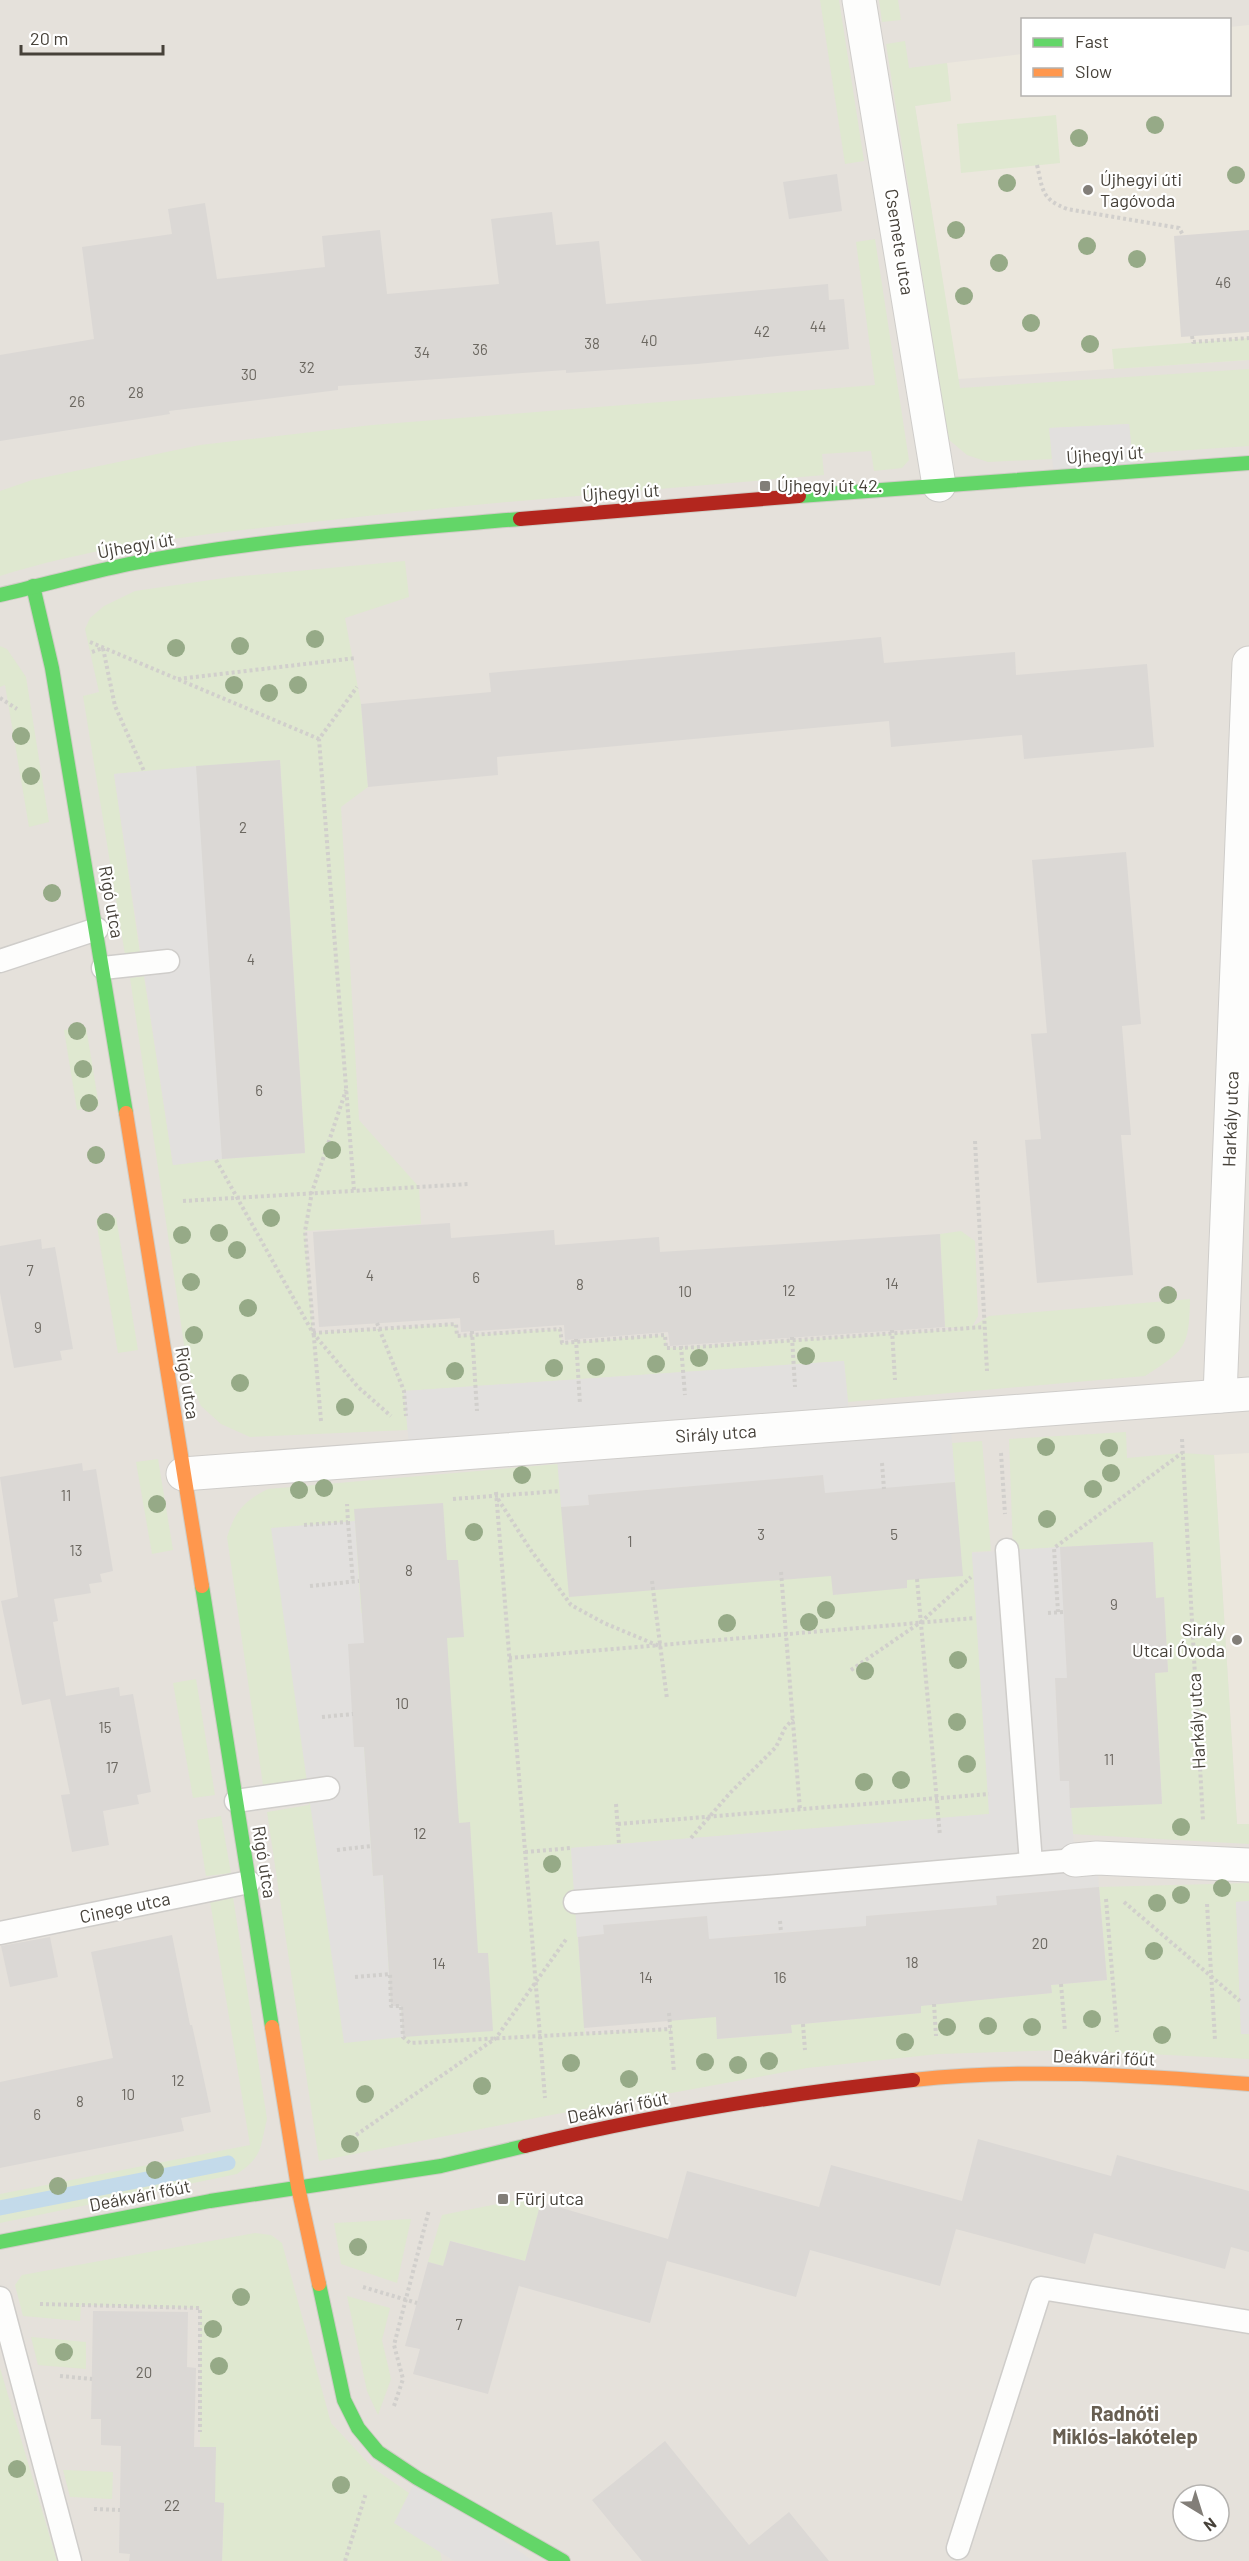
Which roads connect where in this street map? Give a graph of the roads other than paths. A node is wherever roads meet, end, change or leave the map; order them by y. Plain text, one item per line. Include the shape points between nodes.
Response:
1 (859, 0) edge
2 (1249, 463) edge
3 (939, 485) junction
4 (33, 586) junction
5 (0, 595) edge
6 (1249, 663) edge
7 (97, 929) junction
8 (0, 961) edge
9 (168, 961) dead end
10 (103, 968) junction
11 (1234, 1395) edge
12 (183, 1474) junction
13 (1007, 1550) road end
14 (328, 1788) dead end
15 (237, 1801) junction
16 (1031, 1863) junction
17 (1249, 1865) edge
18 (1094, 1868) joint
19 (249, 1882) junction
20 (575, 1902) road end
21 (1, 1930) edge
22 (1249, 2085) edge
23 (298, 2187) junction
24 (0, 2242) edge
25 (1, 2301) edge
26 (1249, 2322) edge
27 (958, 2548) dead end
28 (70, 2561) edge
29 (563, 2561) edge

1 - 3 street, Csemete utca
2 - 3 street, Újhegyi út
3 - 4 street, Újhegyi út via 397,529 251,545 129,564
4 - 5 street, Újhegyi út
4 - 7 street, Rigó utca via 52,668
6 - 11 street, Harkály utca
7 - 8 lane
7 - 10 street, Rigó utca
9 - 10 lane
10 - 12 street, Rigó utca
11 - 12 street, Sirály utca via 486,1451 409,1444 324,1464
12 - 15 street, Rigó utca
13 - 16 lane
14 - 15 lane
15 - 19 street, Rigó utca
16 - 18 lane
16 - 20 lane
17 - 18 street via 1205,1862
19 - 21 lane, Cinege utca
19 - 23 street, Rigó utca
22 - 23 street, Deákvári főút via 1121,2074 940,2077 810,2091 548,2140 441,2166
23 - 24 street, Deákvári főút
23 - 29 street via 344,2400 358,2428 378,2452 417,2478
25 - 28 lane
26 - 27 lane via 1041,2288

